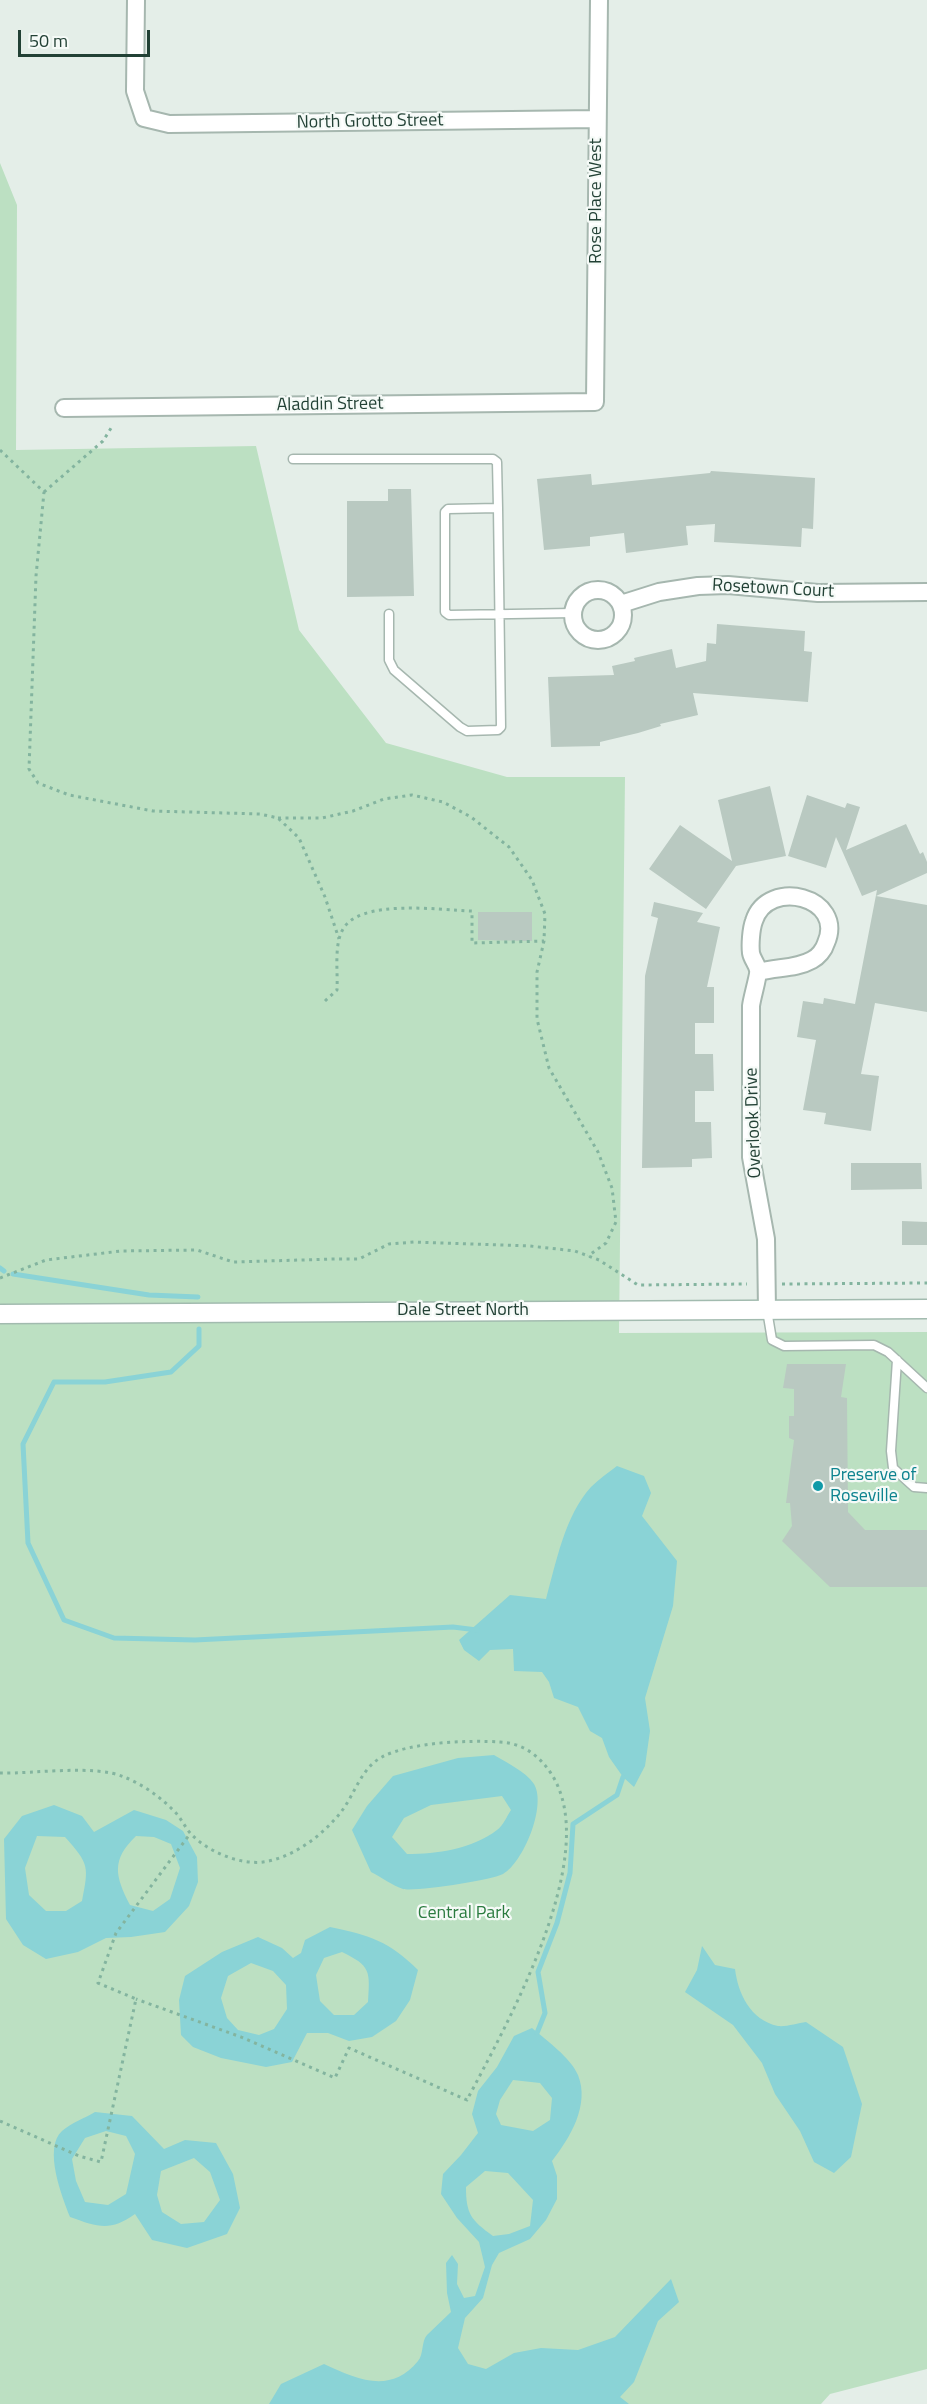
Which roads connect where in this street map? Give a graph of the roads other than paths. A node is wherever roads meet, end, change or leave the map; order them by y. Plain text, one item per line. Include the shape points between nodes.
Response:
1 (136, 0) edge
2 (599, 0) edge
3 (597, 119) junction
4 (595, 402) joint
5 (64, 408) dead end
6 (293, 459) dead end
7 (498, 508) junction
8 (927, 592) edge
9 (621, 604) junction
10 (574, 613) junction
11 (388, 614) dead end
12 (500, 614) junction
13 (759, 972) junction
14 (927, 1309) edge
15 (767, 1310) junction
16 (0, 1314) edge
17 (897, 1360) junction
18 (927, 1388) edge
19 (927, 1488) edge

1 - 3 street, North Grotto Street via 135,91 144,118 169,124
2 - 3 street, Rose Place West
3 - 4 street, Rose Place West
4 - 5 street, Aladdin Street
6 - 7 lane via 493,459 497,462
7 - 12 lane
7 - 12 lane via 445,512 445,612
8 - 9 street, Rosetown Court via 818,593 698,586 659,592
9 - 10 street via 614,595 597,590 580,597
9 - 10 street via 621,625 606,639 587,637 579,630
10 - 12 lane
11 - 12 lane via 388,660 394,670 467,730 501,727
13 - 13 street, Overlook Drive via 799,966 815,959 830,934 827,918 819,906 807,898 789,896 772,899 760,909 754,921 751,952
13 - 15 street, Overlook Drive via 752,1005 751,1140 766,1239
14 - 15 main road, Dale Street North
15 - 16 main road, Dale Street North
15 - 17 lane via 772,1340 784,1346 874,1345
17 - 18 lane
17 - 19 lane via 892,1468 914,1487

